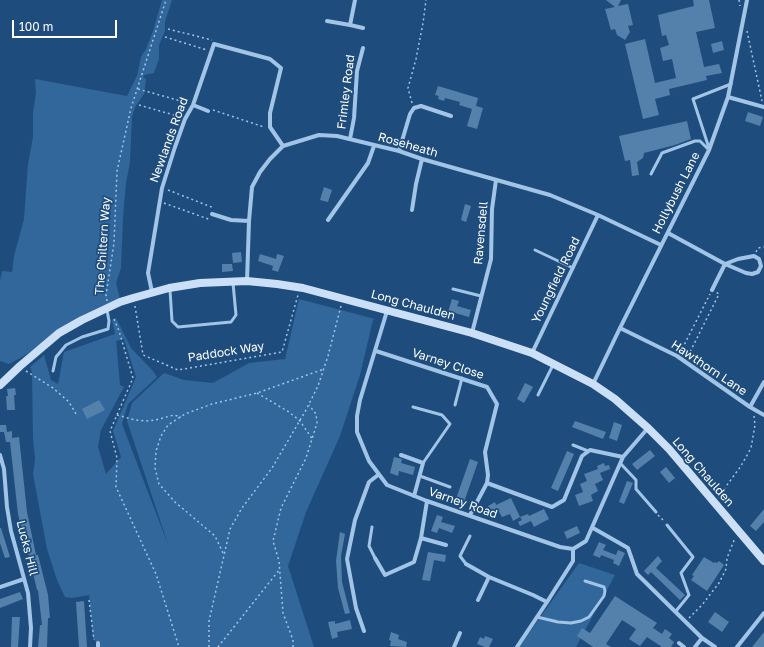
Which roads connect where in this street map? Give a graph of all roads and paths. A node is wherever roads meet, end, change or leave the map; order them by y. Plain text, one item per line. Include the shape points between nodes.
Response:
1 (166, 0) edge
2 (355, 0) edge
3 (426, 0) edge
4 (739, 0) edge
5 (747, 0) edge
6 (744, 17) junction
7 (327, 21) dead end
8 (350, 25) junction
9 (168, 28) dead end
10 (362, 28) dead end
11 (165, 37) dead end
12 (214, 44) junction
13 (363, 48) dead end
14 (211, 51) junction
15 (731, 84) junction
16 (138, 89) junction
17 (728, 97) junction
18 (139, 105) dead end
19 (193, 105) junction
20 (764, 107) edge
21 (414, 108) junction
22 (208, 111) joint
23 (451, 116) dead end
24 (186, 119) junction
25 (270, 127) junction
26 (350, 139) junction
27 (283, 146) junction
28 (374, 146) junction
29 (710, 150) junction
30 (399, 152) junction
31 (422, 160) junction
32 (651, 174) dead end
33 (496, 180) junction
34 (162, 188) junction
35 (160, 201) junction
36 (412, 210) dead end
37 (212, 214) junction
38 (598, 215) junction
39 (328, 220) dead end
40 (249, 221) junction
41 (668, 233) junction
42 (661, 245) junction
43 (764, 247) edge
44 (535, 250) dead end
45 (754, 256) junction
46 (725, 264) junction
47 (573, 268) junction
48 (233, 281) junction
49 (247, 281) junction
50 (169, 288) junction
51 (300, 288) junction
52 (453, 289) dead end
53 (712, 290) junction
54 (152, 292) junction
55 (481, 296) junction
56 (133, 298) junction
57 (343, 299) junction
58 (107, 308) junction
59 (387, 311) junction
60 (114, 319) dead end
61 (620, 328) junction
62 (472, 334) junction
63 (376, 351) junction
64 (532, 353) junction
65 (677, 356) junction
66 (685, 362) junction
67 (554, 363) junction
68 (20, 366) junction
69 (324, 369) junction
70 (52, 371) dead end
71 (462, 378) junction
72 (764, 382) edge
73 (593, 384) junction
74 (0, 385) edge
75 (257, 393) junction
76 (538, 395) dead end
77 (309, 405) junction
78 (455, 405) dead end
79 (413, 407) dead end
80 (752, 409) junction
81 (76, 414) dead end
82 (117, 415) junction
83 (764, 416) edge
84 (181, 417) junction
85 (300, 421) junction
86 (648, 428) junction
87 (313, 440) junction
88 (573, 445) dead end
89 (588, 451) junction
90 (0, 454) edge
91 (401, 455) dead end
92 (623, 457) junction
93 (424, 462) junction
94 (621, 464) junction
95 (378, 475) junction
96 (420, 476) junction
97 (487, 483) junction
98 (450, 487) dead end
99 (414, 496) junction
100 (427, 501) junction
101 (716, 504) junction
102 (656, 512) joint
103 (470, 515) junction
104 (667, 525) joint
105 (372, 528) dead end
106 (592, 528) junction
107 (739, 531) junction
108 (470, 536) dead end
109 (420, 538) junction
110 (446, 545) dead end
111 (572, 548) junction
112 (224, 554) junction
113 (375, 558) joint
114 (764, 561) edge
115 (466, 564) joint
116 (280, 569) junction
117 (489, 577) junction
118 (24, 579) junction
119 (585, 581) dead end
120 (0, 587) edge
121 (89, 600) dead end
122 (478, 600) dead end
123 (548, 602) junction
124 (676, 611) junction
125 (764, 613) edge
126 (537, 617) junction
127 (686, 621) junction
128 (364, 630) dead end
129 (460, 633) dead end
130 (702, 638) junction
131 (678, 643) dead end
132 (98, 645) edge
133 (30, 647) edge
134 (179, 647) edge
135 (209, 647) edge
136 (218, 647) edge
137 (293, 647) edge
138 (454, 647) edge
139 (517, 647) edge
140 (684, 647) edge
141 (695, 647) edge
142 (715, 647) edge
143 (737, 647) edge

1 - 16 path, The Chiltern Way
2 - 8 street
3 - 21 path via 408,88
4 - 6 path
5 - 6 street, Hollybush Lane
6 - 15 street, Hollybush Lane
6 - 20 path
7 - 8 street
8 - 10 street
9 - 12 path via 212,39
11 - 14 path
12 - 14 street, Newlands Road
12 - 25 street via 270,60 281,68 270,113
13 - 26 street, Frimley Road via 357,71
14 - 19 street, Newlands Road
15 - 17 street, Hollybush Lane
15 - 29 lane via 693,98
16 - 19 path
16 - 58 path, The Chiltern Way via 131,108 117,171 114,243 106,295
17 - 20 street
17 - 29 street, Hollybush Lane
18 - 24 path
19 - 22 street
19 - 24 street, Newlands Road
21 - 23 street via 421,106
21 - 30 street
22 - 25 path via 264,128
24 - 34 street, Newlands Road
25 - 27 street
26 - 27 street, Roseheath via 319,134
26 - 28 street, Roseheath
27 - 40 street, Roseheath via 260,172 252,187
28 - 30 street, Roseheath
28 - 39 street via 368,163
29 - 32 lane via 696,141 662,153
29 - 41 street, Hollybush Lane
30 - 31 street, Roseheath
31 - 33 street, Roseheath
31 - 36 street
33 - 38 street, Roseheath via 550,196
33 - 55 street, Ravensdell via 492,209 491,259
34 - 35 street, Newlands Road
34 - 37 path via 214,207
35 - 37 path via 211,220
35 - 54 street, Newlands Road via 148,273
37 - 40 street via 231,220
38 - 42 street, Roseheath
38 - 47 street, Youngfield Road
40 - 49 street, Roseheath
41 - 42 street, Hollybush Lane
41 - 46 street
42 - 61 street, Hollybush Lane
43 - 45 path via 758,248
44 - 47 lane
45 - 46 street
45 - 46 street via 759,259 760,266 758,272 752,274
46 - 53 street
47 - 64 street, Youngfield Road
48 - 49 street, Long Chaulden
48 - 50 street, Long Chaulden
48 - 50 lane via 236,315 231,322 178,327 172,322
49 - 51 street, Long Chaulden
50 - 54 street, Long Chaulden
51 - 56 path, Paddock Way via 282,352 178,370 143,355
51 - 57 street, Long Chaulden
52 - 55 lane
53 - 65 path
53 - 66 path via 719,294
54 - 56 street, Long Chaulden
55 - 62 street, Ravensdell
56 - 58 street, Long Chaulden
57 - 59 street, Long Chaulden
57 - 69 path
58 - 68 street, Long Chaulden via 59,333
58 - 70 lane via 110,321 108,329 66,345 56,357
59 - 62 street, Long Chaulden
59 - 63 street, Varney Road
60 - 82 path via 133,378
61 - 65 street, Hawthorn Lane
61 - 73 street, Hollybush Lane
62 - 64 street, Long Chaulden
63 - 71 street, Varney Close
63 - 95 street, Varney Road via 360,400 357,432
64 - 67 street, Long Chaulden
65 - 66 street, Hawthorn Lane
66 - 80 street, Hawthorn Lane
67 - 73 street, Long Chaulden
67 - 76 lane
68 - 74 street, Long Chaulden
68 - 81 path via 53,388 69,402
69 - 75 path
69 - 77 path
71 - 78 lane
71 - 97 street, Varney Close via 487,387 497,404 485,452
72 - 80 street
73 - 86 street, Long Chaulden via 615,399
75 - 84 path via 212,404
75 - 85 path
77 - 85 path
77 - 87 path via 316,414 318,423
79 - 93 lane via 442,415 450,424
80 - 83 street, Hawthorn Lane
80 - 101 path via 755,425 751,448
82 - 84 path via 146,421 174,415
82 - 134 path via 110,431 117,458 116,487 156,574
84 - 112 path via 168,425 156,451 155,468 159,484 175,502 216,536
85 - 87 path
85 - 112 path via 272,468 242,508 230,529
86 - 92 street
86 - 101 street, Long Chaulden
87 - 116 path via 281,508 273,541
88 - 89 lane
89 - 92 street
89 - 97 street via 582,456 564,500 552,507
90 - 118 street, Lucks Hill via 11,531
91 - 93 street
92 - 94 street
93 - 96 street
94 - 102 lane via 636,480 636,489
94 - 106 street
95 - 99 street, Varney Road via 387,485
95 - 128 street via 369,482 355,520 347,559 356,608
96 - 98 lane
96 - 99 street
97 - 103 street
99 - 100 street, Varney Road
100 - 103 street, Varney Road
100 - 109 street
101 - 107 street, Long Chaulden
102 - 104 path
103 - 111 street, Varney Road via 560,547
104 - 124 lane via 693,557 681,573 689,595
105 - 113 lane via 369,546
106 - 111 street via 586,541
106 - 124 street via 628,548 637,574
107 - 114 street, Long Chaulden
107 - 127 path via 719,583
108 - 115 lane via 460,556
109 - 110 street
109 - 113 street via 414,562 385,575
111 - 123 street via 573,561
112 - 135 path via 209,620
115 - 117 street
116 - 136 path
116 - 137 path via 283,613
117 - 122 street
117 - 123 street
118 - 120 street
118 - 133 street, Lucks Hill via 30,609
119 - 126 lane via 604,587 605,591 589,617 571,623
121 - 132 path via 94,639
123 - 126 street
124 - 127 street
125 - 143 street
126 - 139 street
127 - 130 street
129 - 138 street
130 - 141 street
130 - 142 street
131 - 140 street

